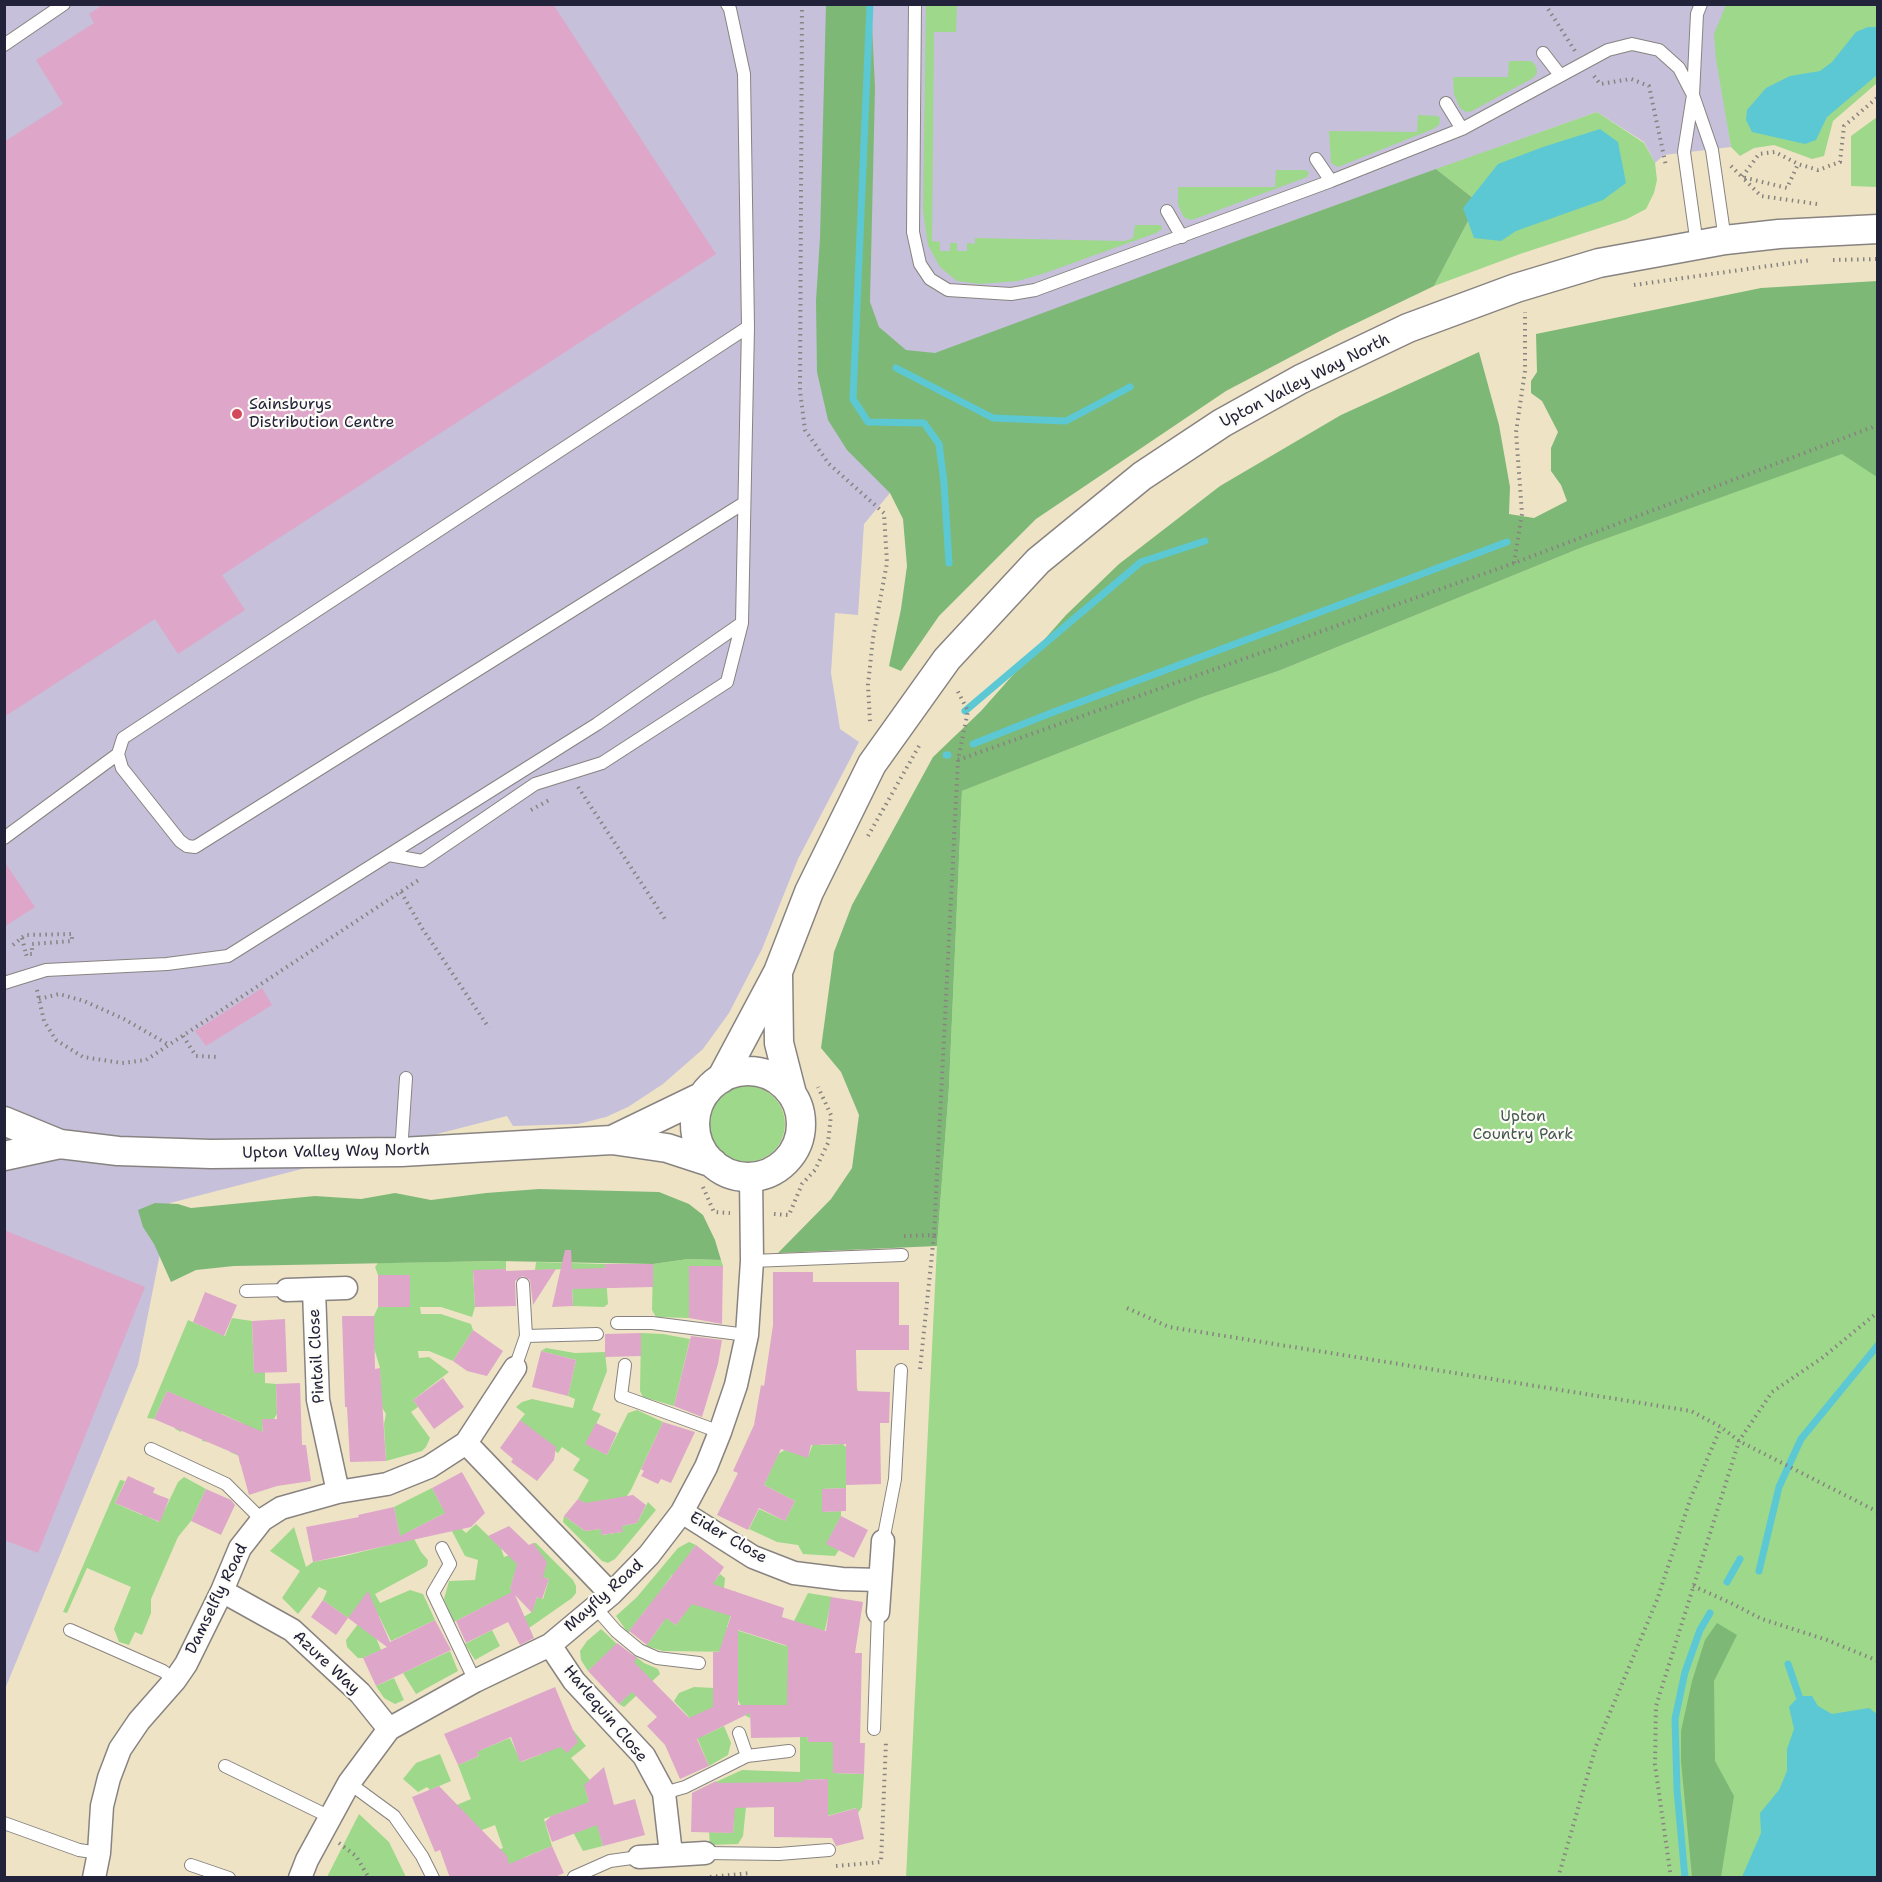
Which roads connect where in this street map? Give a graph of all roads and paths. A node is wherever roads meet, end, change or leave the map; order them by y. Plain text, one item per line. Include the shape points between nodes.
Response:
1 (64, 4) edge
2 (727, 4) edge
3 (802, 4) edge
4 (915, 4) edge
5 (1545, 4) edge
6 (1701, 4) edge
7 (4, 45) edge
8 (1543, 53) dead end
9 (1583, 63) junction
10 (1560, 75) junction
11 (1693, 95) junction
12 (1878, 97) edge
13 (1446, 103) dead end
14 (1462, 129) junction
15 (1316, 159) dead end
16 (1798, 164) junction
17 (1716, 167) junction
18 (1685, 172) junction
19 (1742, 177) junction
20 (1331, 181) junction
21 (1820, 204) dead end
22 (1167, 211) dead end
23 (1878, 229) edge
24 (1182, 237) junction
25 (1725, 240) junction
26 (1697, 244) junction
27 (1878, 259) edge
28 (1816, 260) dead end
29 (1826, 260) dead end
30 (1627, 286) dead end
31 (1534, 309) dead end
32 (1525, 312) junction
33 (1514, 316) dead end
34 (748, 327) junction
35 (1878, 425) edge
36 (744, 503) junction
37 (1514, 563) junction
38 (742, 623) junction
39 (948, 695) dead end
40 (920, 745) dead end
41 (118, 754) junction
42 (958, 760) junction
43 (872, 764) junction
44 (576, 785) dead end
45 (556, 796) dead end
46 (526, 814) dead end
47 (4, 838) edge
48 (862, 845) dead end
49 (389, 855) junction
50 (429, 873) dead end
51 (402, 892) junction
52 (665, 919) dead end
53 (22, 938) junction
54 (13, 945) dead end
55 (26, 954) junction
56 (778, 972) junction
57 (32, 974) junction
58 (4, 983) edge
59 (39, 999) junction
60 (489, 1028) dead end
61 (183, 1036) junction
62 (169, 1046) junction
63 (217, 1058) dead end
64 (406, 1078) dead end
65 (712, 1087) junction
66 (805, 1089) junction
67 (4, 1120) edge
68 (612, 1140) junction
69 (60, 1144) junction
70 (402, 1152) junction
71 (4, 1156) edge
72 (707, 1174) junction
73 (751, 1176) junction
74 (752, 1214) junction
75 (934, 1234) junction
76 (899, 1237) dead end
77 (902, 1255) dead end
78 (752, 1261) junction
79 (523, 1284) dead end
80 (346, 1288) dead end
81 (287, 1290) joint
82 (314, 1290) junction
83 (246, 1291) dead end
84 (1127, 1308) dead end
85 (1878, 1312) edge
86 (617, 1323) dead end
87 (597, 1334) dead end
88 (747, 1335) junction
89 (526, 1336) junction
90 (922, 1354) dead end
91 (625, 1365) dead end
92 (515, 1368) joint
93 (901, 1370) dead end
94 (1721, 1427) junction
95 (720, 1432) junction
96 (1739, 1441) junction
97 (465, 1443) junction
98 (151, 1449) dead end
99 (338, 1492) junction
100 (682, 1512) junction
101 (1878, 1512) edge
102 (262, 1520) junction
103 (883, 1540) joint
104 (442, 1548) dead end
105 (879, 1580) junction
106 (1693, 1586) junction
107 (222, 1591) junction
108 (603, 1600) junction
109 (878, 1612) joint
110 (70, 1630) dead end
111 (550, 1645) junction
112 (1878, 1661) edge
113 (699, 1663) dead end
114 (174, 1680) junction
115 (475, 1681) junction
116 (389, 1729) junction
117 (874, 1729) dead end
118 (739, 1732) dead end
119 (789, 1751) dead end
120 (747, 1756) junction
121 (225, 1766) dead end
122 (349, 1783) junction
123 (664, 1793) junction
124 (330, 1817) junction
125 (4, 1823) edge
126 (336, 1841) dead end
127 (829, 1850) dead end
128 (99, 1853) junction
129 (705, 1853) joint
130 (671, 1854) junction
131 (639, 1857) joint
132 (191, 1865) dead end
133 (94, 1878) edge
134 (229, 1878) edge
135 (300, 1878) edge
136 (369, 1878) edge
137 (433, 1878) edge
138 (573, 1878) edge
139 (1558, 1878) edge
140 (1671, 1878) edge

1 - 7 lane
2 - 34 lane via 744,74
3 - 43 path via 801,391 805,430 829,464 884,513 887,563 868,685
4 - 24 lane via 913,232 920,264 930,279 948,290 1011,294 1035,290
5 - 9 path
6 - 11 lane via 1697,14
8 - 10 lane
9 - 10 lane
9 - 11 lane via 1608,50 1632,44 1659,50 1679,68
9 - 18 path via 1600,84 1631,79 1649,86 1668,176
10 - 14 lane
11 - 17 lane
11 - 18 lane via 1684,152
12 - 16 path via 1844,126 1840,162 1818,170
13 - 14 lane
14 - 20 lane
15 - 20 lane
16 - 19 path via 1775,152 1759,154
16 - 19 path via 1786,188
17 - 19 path via 1733,166
17 - 25 lane
18 - 26 lane
19 - 21 path via 1761,196
20 - 24 lane
22 - 24 lane
23 - 25 street, Upton Valley Way North
25 - 26 street, Upton Valley Way North
26 - 43 street, Upton Valley Way North via 1599,263 1516,288 1408,328 1301,379 1222,423 1142,476 1038,561 946,659
27 - 29 path
28 - 30 path
31 - 32 path
32 - 33 path
32 - 37 path via 1525,371 1516,432 1522,514
34 - 36 lane
34 - 41 lane via 123,738
35 - 37 path
36 - 38 lane
36 - 41 lane via 195,847 180,841 122,768
37 - 42 path
38 - 49 lane via 597,724
38 - 49 lane via 727,682 602,763 535,784 422,861
39 - 42 path via 954,685 968,711
40 - 48 path
41 - 47 lane
42 - 75 path
43 - 56 street, Upton Valley Way North via 809,892
44 - 52 path
45 - 46 path
49 - 57 lane via 228,956
50 - 51 path
51 - 60 path
51 - 61 path
53 - 54 path
53 - 55 path
53 - 55 path via 72,934 72,941 32,944 32,954
55 - 57 path
56 - 65 street, Upton Valley Way North
56 - 66 street, Upton Valley Way North via 779,1042
57 - 58 lane
57 - 59 path
59 - 62 path via 59,994 84,1001
59 - 62 path via 44,1021 56,1040 83,1057 122,1063 146,1060
61 - 62 path
61 - 63 path via 196,1056
64 - 70 lane
65 - 66 street via 729,1074 745,1071 763,1073
65 - 68 street, Upton Valley Way North
65 - 72 street via 696,1112 695,1125
66 - 73 street via 799,1110 801,1127 789,1158 766,1174
66 - 74 path via 831,1115 828,1143 815,1170 802,1184 789,1215
67 - 69 street, Upton Valley Way North
68 - 70 street, Upton Valley Way North
68 - 72 street, Upton Valley Way North via 667,1148
69 - 70 street, Upton Valley Way North via 118,1151 212,1154
69 - 71 street, Upton Valley Way North
72 - 73 street
72 - 74 path via 714,1212
73 - 74 street, Mayfly Road
74 - 78 street, Mayfly Road
75 - 76 path
75 - 90 path
77 - 78 lane
78 - 88 street, Mayfly Road
79 - 89 lane
80 - 82 street, Pintail Close
81 - 82 street, Pintail Close
81 - 83 lane
82 - 99 street, Pintail Close via 318,1400
84 - 94 path via 1169,1327 1691,1411
85 - 96 path via 1772,1392
86 - 88 lane via 652,1323
87 - 89 lane
88 - 95 street, Mayfly Road
89 - 92 lane, Damselfly Road
91 - 95 lane via 621,1396
92 - 97 street, Damselfly Road
93 - 103 lane via 895,1479
94 - 96 path
94 - 139 path via 1691,1497 1657,1600 1596,1746
95 - 100 street, Mayfly Road
96 - 101 path
96 - 106 path
97 - 99 street, Damselfly Road via 429,1467 387,1484
97 - 108 street
98 - 102 lane via 226,1484
99 - 102 street, Damselfly Road via 281,1508
100 - 105 street, Eider Close via 753,1557 794,1573
100 - 108 street, Mayfly Road via 649,1555
102 - 107 street, Damselfly Road via 240,1548
103 - 105 street
104 - 115 lane via 450,1564 432,1593
105 - 109 street
106 - 112 path via 1762,1619
106 - 140 path via 1656,1706 1655,1765
107 - 114 street, Damselfly Road
107 - 116 street, Azure Way via 292,1630 360,1694
108 - 111 street, Mayfly Road
108 - 113 lane via 616,1631 639,1650 657,1658
109 - 117 lane
110 - 114 lane via 163,1671
111 - 115 street, Mayfly Road
111 - 123 street, Harlequin Close via 573,1681 644,1756
114 - 128 street, Damselfly Road via 120,1749 102,1806
115 - 116 street, Mayfly Road
116 - 122 street, Mayfly Road
118 - 120 lane
119 - 120 lane
120 - 123 lane via 685,1787
121 - 124 lane
122 - 124 street, Mayfly Road
122 - 137 lane via 394,1816
123 - 130 street, Harlequin Close
124 - 135 street, Mayfly Road
125 - 128 lane via 79,1850
126 - 136 path via 356,1856
127 - 129 lane
128 - 133 street, Damselfly Road
129 - 130 street
130 - 131 street
131 - 138 lane via 610,1861
132 - 134 lane

